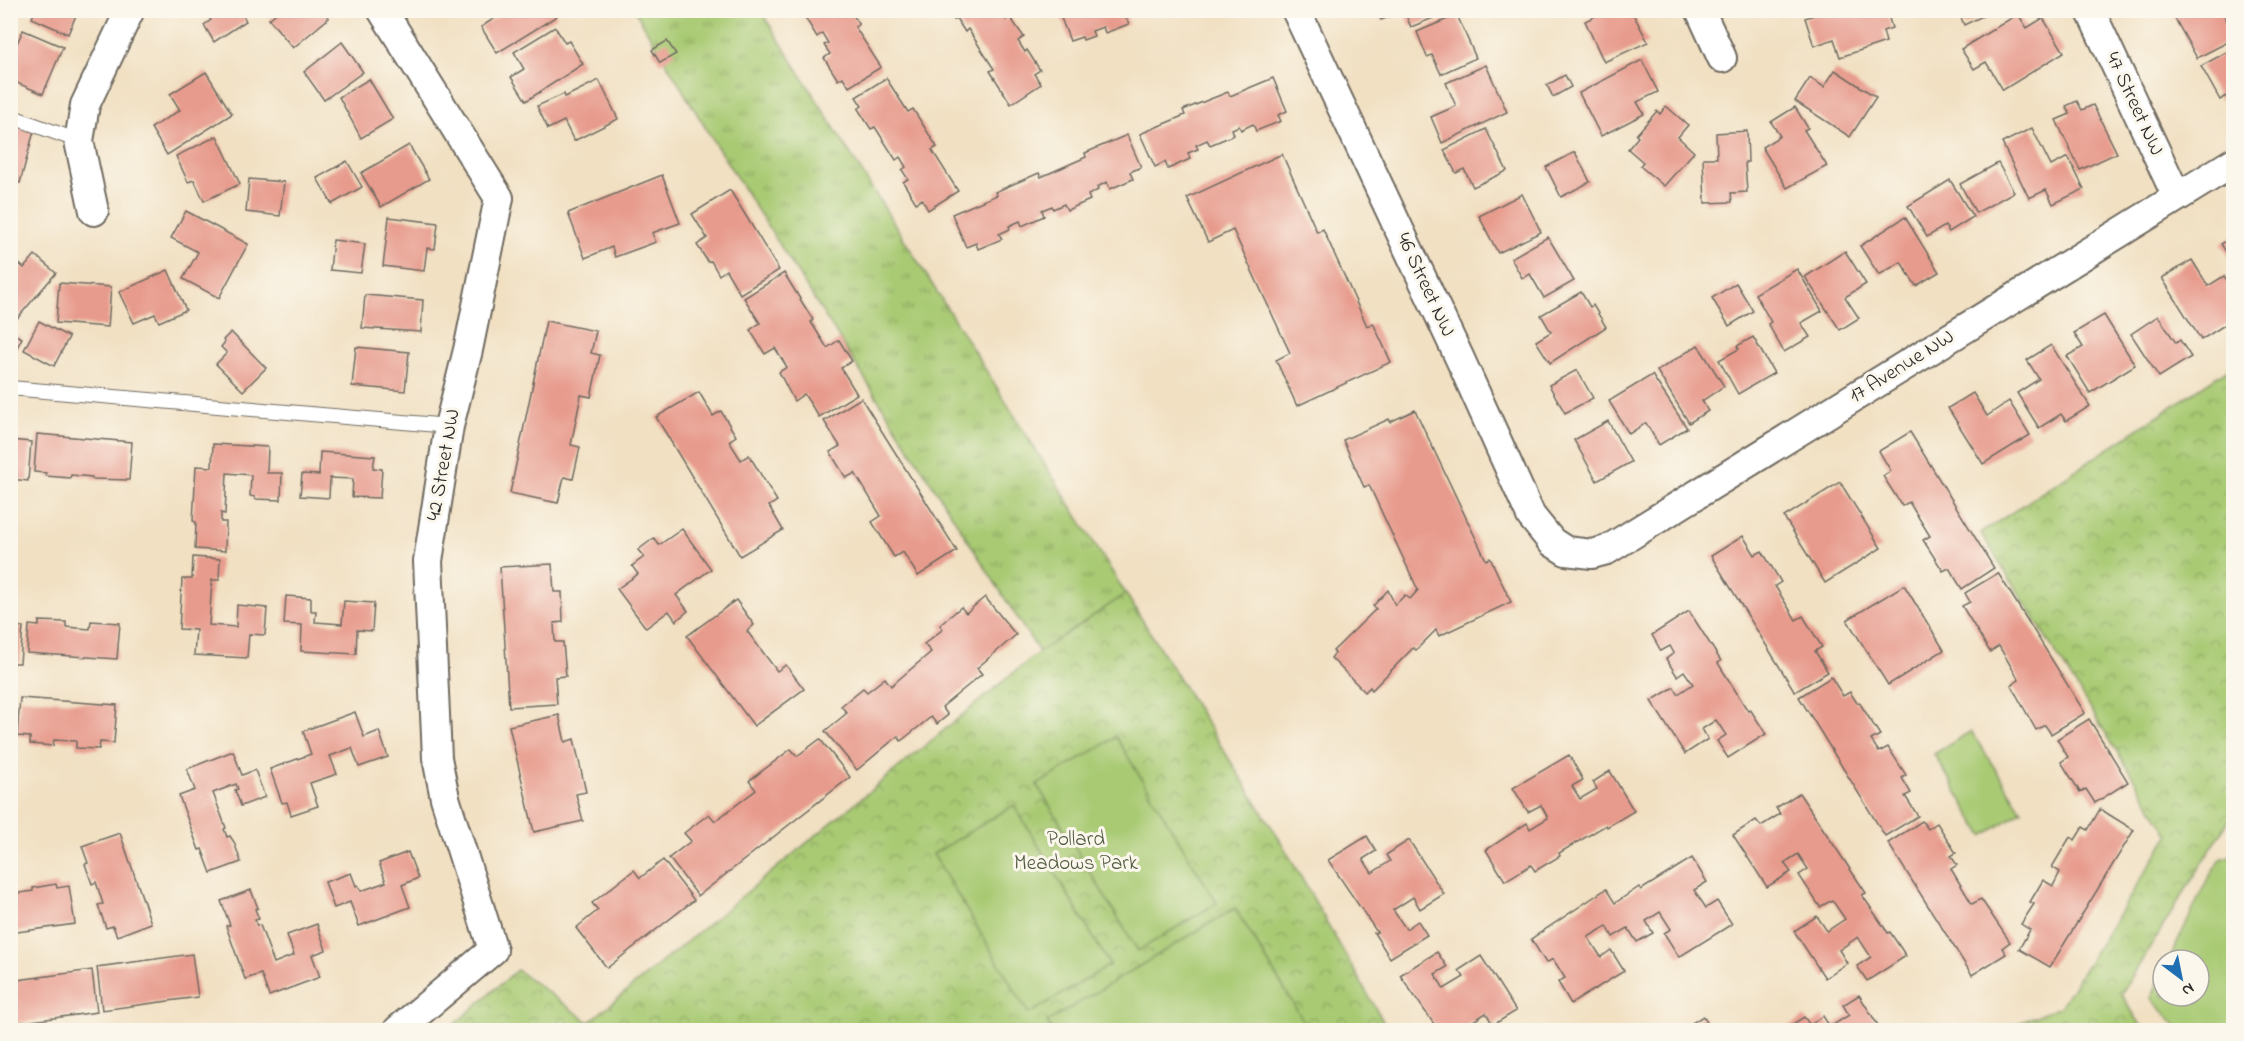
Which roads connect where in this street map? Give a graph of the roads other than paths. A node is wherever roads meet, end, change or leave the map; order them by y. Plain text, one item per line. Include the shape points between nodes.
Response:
1 (130, 10) edge
2 (382, 10) edge
3 (1296, 10) edge
4 (1700, 10) edge
5 (2090, 10) edge
6 (1722, 58) dead end
7 (10, 116) edge
8 (79, 141) junction
9 (2234, 162) edge
10 (2177, 197) junction
11 (94, 210) dead end
12 (10, 388) edge
13 (449, 426) junction
14 (1566, 550) joint
15 (398, 1030) edge

1 - 8 street via 85,105
2 - 13 street, 42 Street NW via 499,198
3 - 14 street, 46 Street NW via 1531,516 1552,542
4 - 6 street
5 - 10 street, 47 Street NW
7 - 8 lane
8 - 11 street
9 - 10 street, 17 Avenue NW
10 - 14 street, 17 Avenue NW via 1607,550 1592,554
12 - 13 lane
13 - 15 street, 42 Street NW via 428,561 437,758 445,798 494,950

